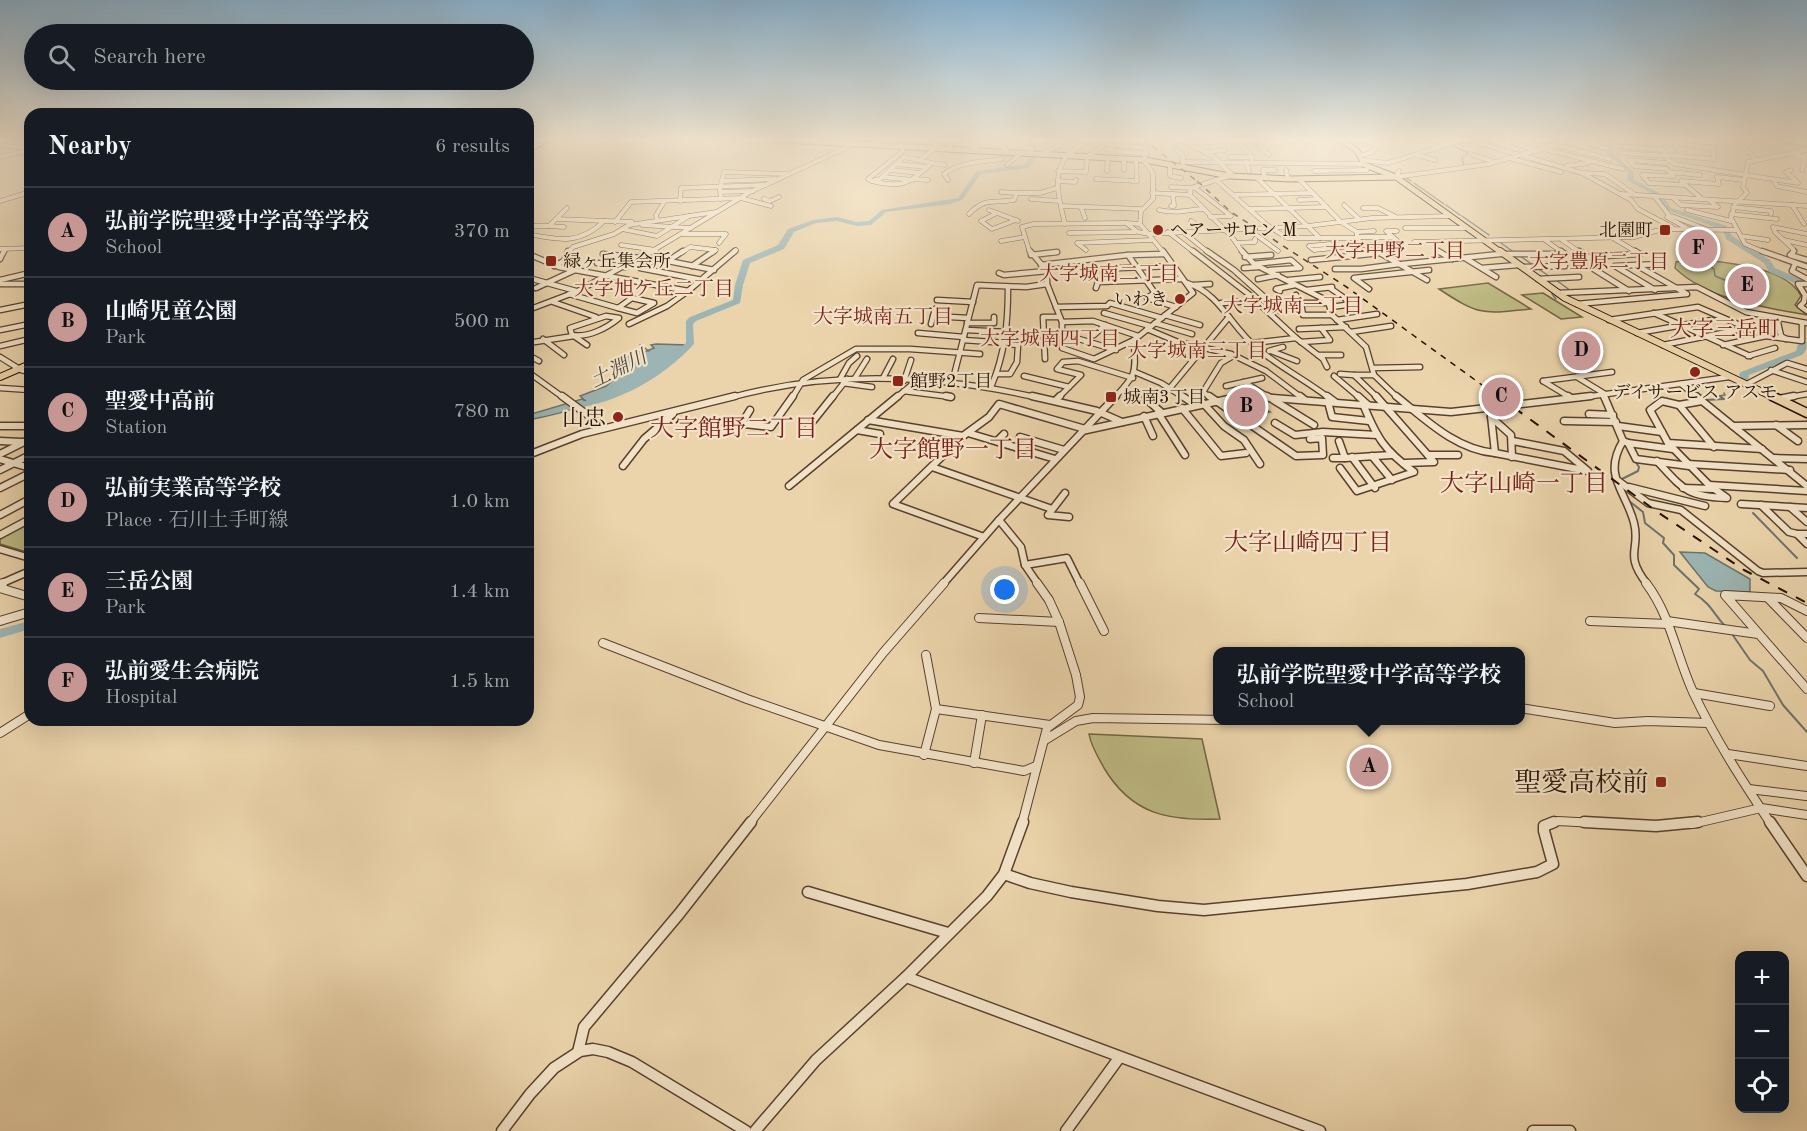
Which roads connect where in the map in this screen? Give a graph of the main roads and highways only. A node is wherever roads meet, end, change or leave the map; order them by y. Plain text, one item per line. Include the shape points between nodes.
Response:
1 (1416, 192) edge
2 (24, 367) edge
3 (0, 377) edge
4 (1807, 413) edge

1 - 4 main road via 1577,304
2 - 3 main road

